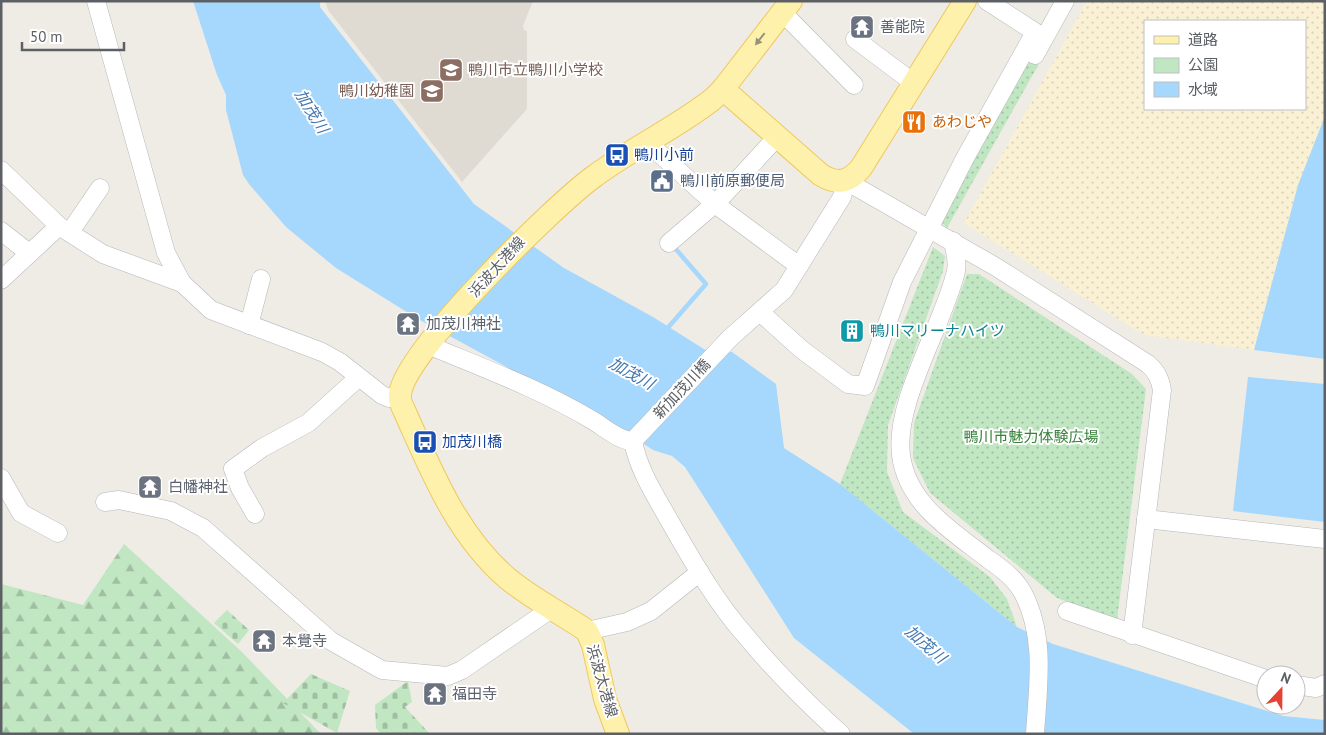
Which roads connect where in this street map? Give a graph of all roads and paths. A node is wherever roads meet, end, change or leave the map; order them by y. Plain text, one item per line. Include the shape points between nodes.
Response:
1 (96, 1) edge
2 (965, 1) edge
3 (987, 1) edge
4 (1065, 1) edge
5 (786, 7) edge
6 (855, 39) dead end
7 (915, 84) junction
8 (854, 85) dead end
9 (723, 89) junction
10 (777, 137) junction
11 (648, 142) junction
12 (1, 170) edge
13 (846, 181) junction
14 (100, 188) dead end
15 (715, 204) junction
16 (65, 229) junction
17 (1, 232) edge
18 (940, 234) junction
19 (669, 243) dead end
20 (29, 254) junction
21 (799, 266) junction
22 (2, 279) edge
23 (261, 279) dead end
24 (182, 282) junction
25 (760, 312) junction
26 (249, 325) junction
27 (430, 341) junction
28 (358, 378) junction
29 (400, 395) junction
30 (634, 440) junction
31 (1, 478) edge
32 (105, 502) dead end
33 (255, 514) dead end
34 (1146, 519) junction
35 (58, 533) dead end
36 (1325, 539) edge
37 (700, 572) junction
38 (550, 609) junction
39 (1067, 611) dead end
40 (587, 632) junction
41 (1132, 635) junction
42 (1256, 676) edge
43 (1325, 684) edge
44 (1306, 686) edge
45 (618, 734) edge
46 (841, 734) edge
47 (1034, 734) edge

1 - 24 street via 166,253
2 - 7 main road
3 - 18 street via 1035,32 965,158
4 - 18 street
5 - 8 street
5 -> 9 main road, 浜波太港線
6 - 7 street
7 - 13 main road via 861,168
9 - 10 main road
9 - 11 main road, 浜波太港線 via 702,108
10 - 13 main road via 821,176
10 - 15 street
11 - 15 street
11 - 27 main road, 浜波太港線 via 594,176 526,235
12 - 16 street
13 - 18 street
13 - 21 street, 新加茂川橋 via 842,197
14 - 16 street
15 - 19 street
15 - 21 street
16 - 20 street
16 - 24 street via 103,254
17 - 20 street
18 - 25 street via 902,282 865,386 848,384 801,349
18 - 34 street via 1156,371 1162,390
18 - 47 street via 956,270 905,411 901,454 907,479 919,499 945,526 1007,573 1022,591 1037,632 1039,675
20 - 22 street
21 - 25 street, 新加茂川橋 via 784,290
23 - 26 street
24 - 26 street via 211,310
25 - 30 street, 新加茂川橋 via 730,338
26 - 28 street via 322,352
27 - 29 main road, 浜波太港線 via 408,373
27 - 30 street via 572,408 621,438
28 - 29 street via 386,397
28 - 33 street via 308,423 262,448 233,469
29 - 38 main road, 浜波太港線 via 450,510 478,548 508,578
30 - 37 street via 651,488
31 - 35 street via 21,513
32 - 38 street via 119,500 171,511 203,528 331,641 382,670 448,676 462,670
34 - 36 street
34 - 41 street
37 - 40 street via 651,611 627,622
37 - 46 street via 744,635
38 - 40 main road, 浜波太港線
39 - 41 street
40 - 45 main road, 浜波太港線
41 - 42 street
43 - 44 street via 1316,688

